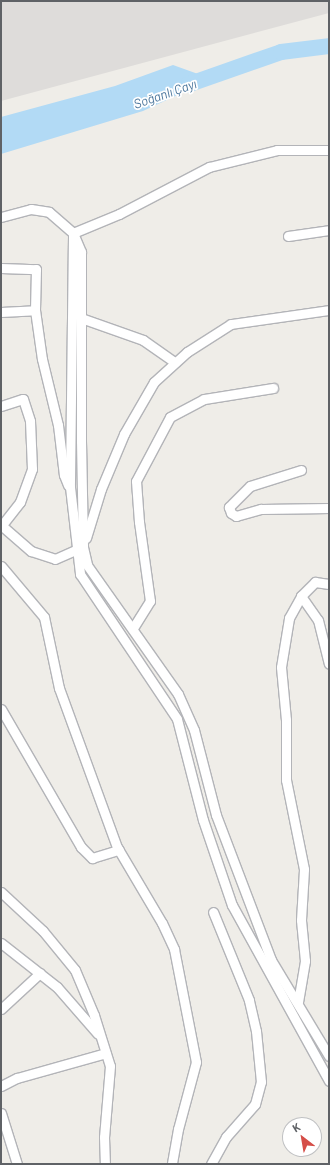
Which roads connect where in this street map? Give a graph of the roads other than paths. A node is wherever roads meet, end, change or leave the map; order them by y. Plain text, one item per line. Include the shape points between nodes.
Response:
1 (329, 150) edge
2 (1, 217) edge
3 (329, 230) edge
4 (73, 232) junction
5 (288, 236) dead end
6 (1, 268) edge
7 (35, 310) junction
8 (329, 310) edge
9 (1, 312) edge
10 (81, 318) junction
11 (176, 362) junction
12 (273, 388) dead end
13 (1, 406) edge
14 (301, 470) dead end
15 (70, 487) junction
16 (329, 508) edge
17 (1, 525) edge
18 (79, 549) junction
19 (1, 566) edge
20 (329, 584) edge
21 (301, 596) junction
22 (133, 628) junction
23 (329, 664) edge
24 (1, 709) edge
25 (119, 850) junction
26 (1, 892) edge
27 (213, 912) dead end
28 (1, 943) edge
29 (40, 974) junction
30 (298, 1002) junction
31 (1, 1009) edge
32 (102, 1038) junction
33 (106, 1053) junction
34 (329, 1056) edge
35 (329, 1081) edge
36 (1, 1086) edge
37 (1, 1113) edge
38 (17, 1164) edge
39 (104, 1164) edge
40 (172, 1164) edge
41 (211, 1164) edge

1 - 4 street via 277,150 208,167 119,214
2 - 4 street via 21,210 40,209 58,216
3 - 5 street
4 - 10 street via 82,252
4 - 15 street
6 - 7 street via 36,269
7 - 9 street
7 - 15 street via 42,359 58,425 64,475
8 - 11 street via 231,324
10 - 11 street via 144,340
10 - 18 street
11 - 18 street via 154,382 124,434
12 - 22 street via 204,399 170,417 136,481 150,601
13 - 17 street via 23,399 30,421 32,469 20,502
14 - 16 street via 250,486 230,507 231,513 236,516 261,510
15 - 18 street
17 - 18 street via 31,551 56,560
18 - 22 street via 87,565
18 - 35 street via 80,574 177,719 203,820 232,905
19 - 25 street via 44,617 59,688
20 - 21 street via 315,582
21 - 23 street via 318,620
21 - 30 street via 289,618 281,667 286,720 286,780 304,869 301,920 305,961
22 - 30 street via 178,694 194,730 216,815 268,953
24 - 25 street via 81,848 92,858
25 - 40 street via 174,948 196,1062 178,1129
26 - 32 street via 43,931 75,970
27 - 41 street via 248,1000 256,1031 261,1082 255,1104 226,1137
28 - 29 street
29 - 31 street
29 - 32 street via 57,987
30 - 34 street
32 - 33 street
33 - 36 street via 17,1078
33 - 39 street via 110,1066
37 - 38 street

